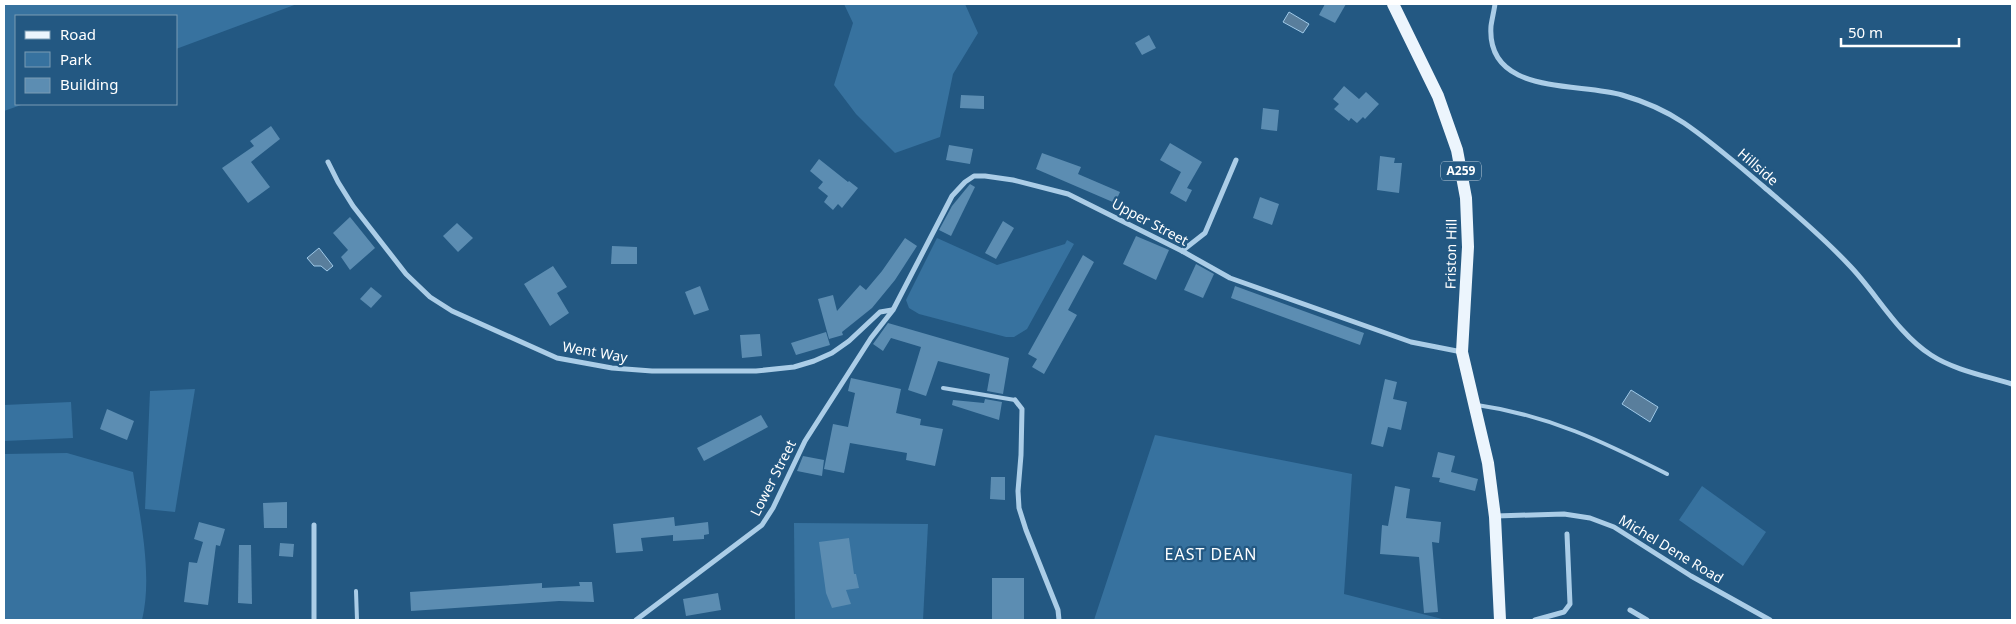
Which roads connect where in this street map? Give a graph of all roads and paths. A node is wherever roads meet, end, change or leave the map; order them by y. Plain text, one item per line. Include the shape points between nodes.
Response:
1 (1394, 4) edge
2 (1495, 4) edge
3 (1236, 160) dead end
4 (328, 162) dead end
5 (1182, 251) junction
6 (892, 310) junction
7 (1462, 352) junction
8 (2012, 384) edge
9 (943, 388) dead end
10 (1015, 400) joint
11 (1475, 405) junction
12 (1667, 474) dead end
13 (1494, 516) junction
14 (314, 525) dead end
15 (1567, 534) dead end
16 (356, 591) dead end
17 (1630, 610) dead end
18 (314, 620) edge
19 (357, 620) edge
20 (636, 620) edge
21 (1059, 620) edge
22 (1500, 620) edge
23 (1536, 620) edge
24 (1646, 620) edge
25 (1770, 620) edge

1 - 7 main road, Friston Hill / A259 via 1438,96 1456,150 1464,189 1468,246
2 - 8 street, Hillside via 1491,27 1493,45 1499,59 1512,72 1528,80 1621,95 1682,122 1717,146 1807,224 1850,266 1917,344 1932,356
3 - 5 street via 1205,233
4 - 6 street, Went Way via 353,206 406,274 430,297 452,311 557,358 652,371 756,371 794,367 832,353 850,341 880,312
5 - 6 street, Upper Street via 1068,194 1014,180 974,176 952,196
5 - 7 street, Upper Street via 1238,281 1411,342
6 - 20 street, Lower Street via 805,441 762,525
7 - 11 main road, Friston Hill / A259
9 - 10 lane
10 - 21 street via 1022,409 1019,508
11 - 12 lane via 1500,408 1560,424
11 - 13 main road, Friston Hill / A259 via 1484,440
13 - 22 main road, A259
13 - 25 street, Michel Dene Road via 1564,514 1590,518 1614,527
14 - 18 street
15 - 23 street via 1570,604 1564,612
16 - 19 lane
17 - 24 street

